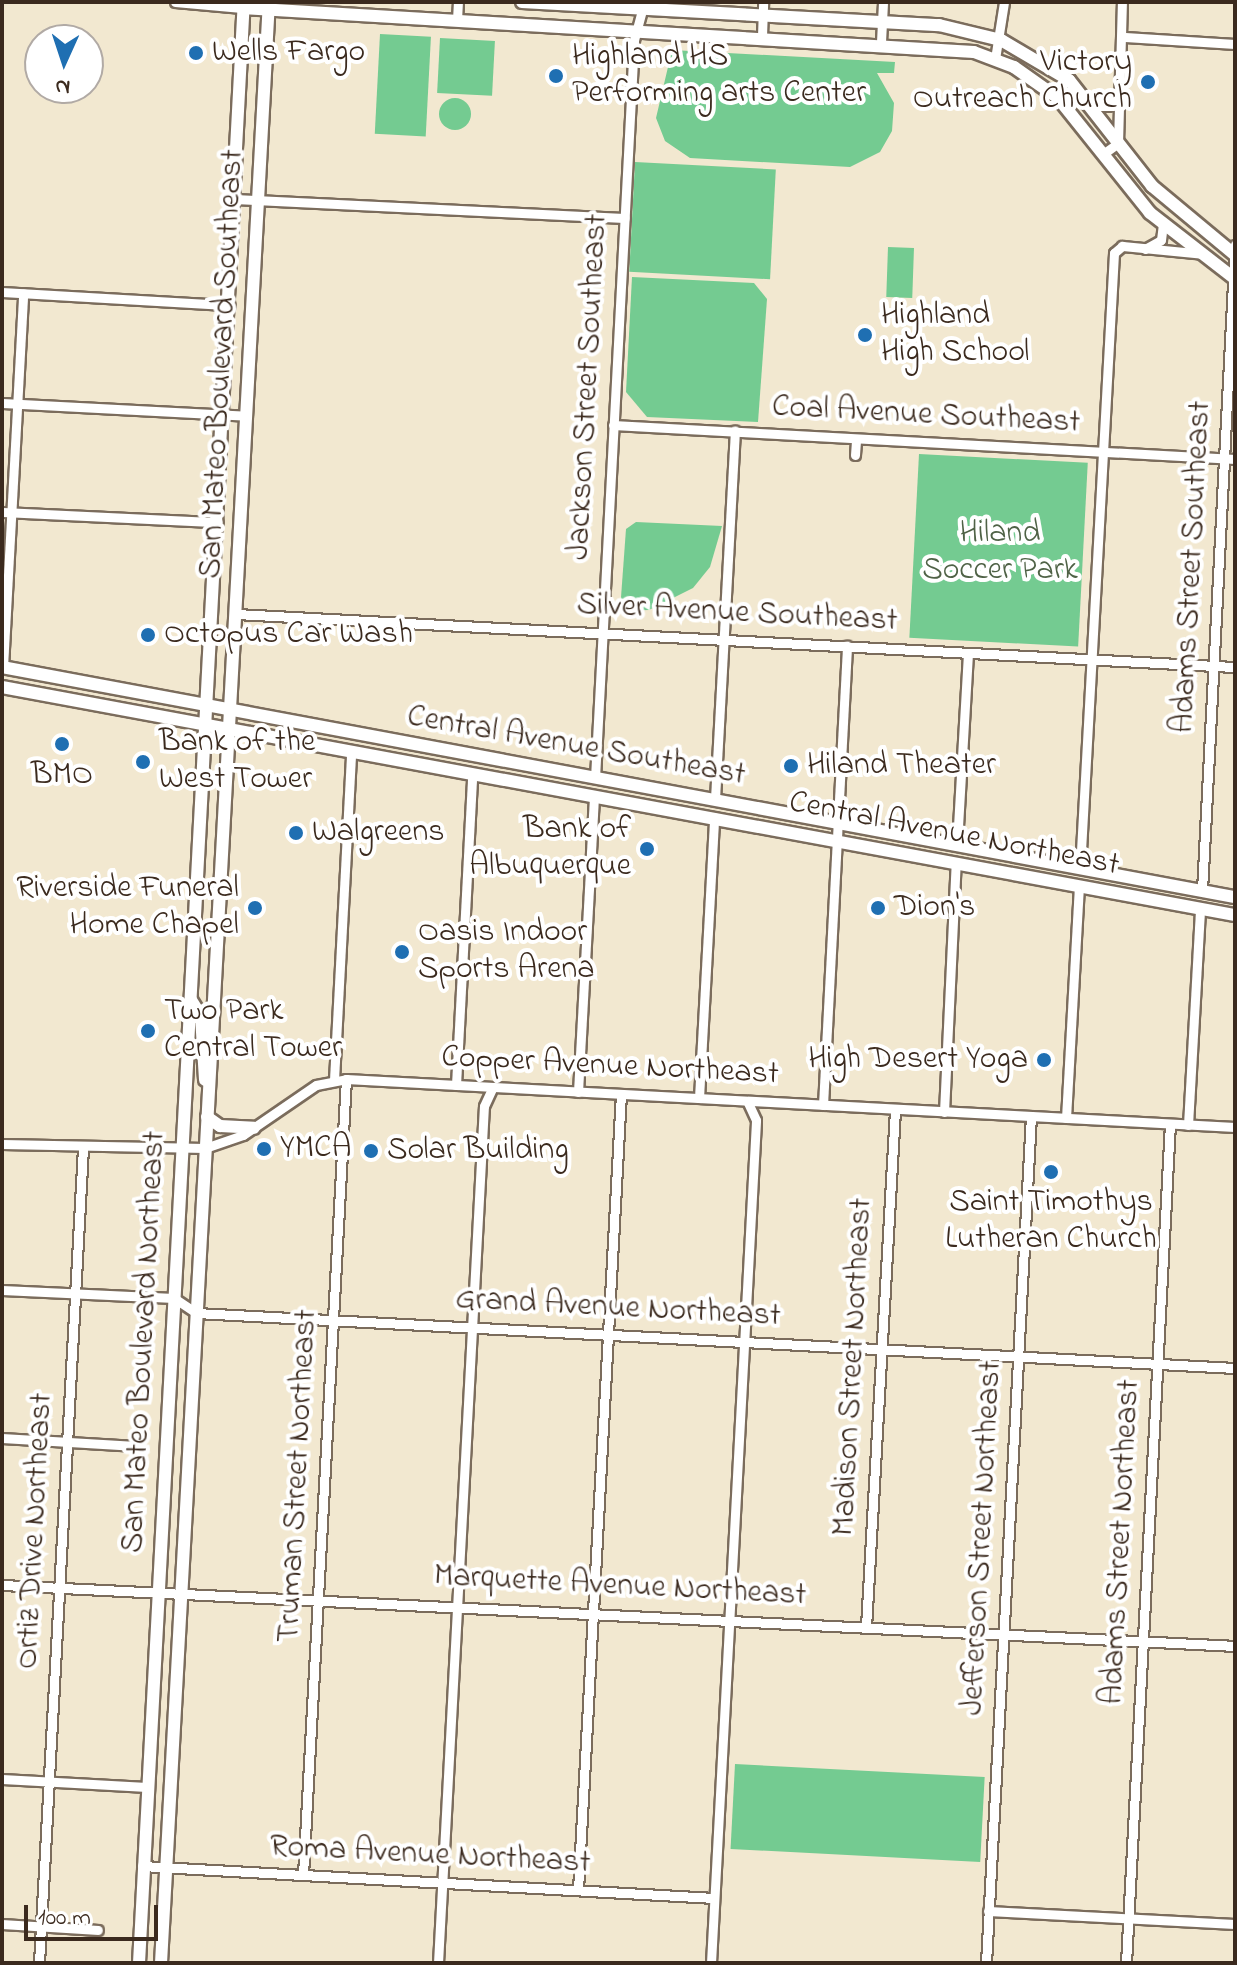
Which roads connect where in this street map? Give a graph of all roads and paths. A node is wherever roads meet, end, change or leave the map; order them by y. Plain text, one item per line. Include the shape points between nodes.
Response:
1 (175, 2) edge
2 (458, 2) edge
3 (522, 2) edge
4 (883, 2) edge
5 (1004, 2) edge
6 (1122, 2) edge
7 (243, 5) edge
8 (644, 5) edge
9 (268, 6) edge
10 (763, 8) edge
11 (457, 20) junction
12 (882, 21) junction
13 (635, 30) junction
14 (762, 36) junction
15 (1125, 37) junction
16 (1001, 40) junction
17 (881, 42) junction
18 (1235, 44) edge
19 (995, 59) junction
20 (1121, 91) junction
21 (1093, 106) junction
22 (1118, 143) junction
23 (1103, 154) junction
24 (258, 198) junction
25 (234, 199) junction
26 (625, 218) junction
27 (1163, 223) junction
28 (1235, 245) edge
29 (1145, 249) junction
30 (1203, 254) junction
31 (1235, 255) edge
32 (1234, 278) edge
33 (2, 292) edge
34 (23, 294) junction
35 (230, 305) junction
36 (2, 403) edge
37 (17, 404) junction
38 (223, 415) junction
39 (247, 416) junction
40 (613, 425) junction
41 (735, 431) junction
42 (856, 439) junction
43 (1103, 452) junction
44 (855, 455) dead end
45 (1230, 458) edge
46 (6, 512) edge
47 (218, 522) junction
48 (236, 614) junction
49 (601, 633) junction
50 (725, 639) junction
51 (847, 646) junction
52 (968, 653) junction
53 (1092, 659) junction
54 (1213, 666) junction
55 (2, 667) edge
56 (1235, 667) edge
57 (2, 688) edge
58 (207, 705) junction
59 (231, 709) junction
60 (206, 725) junction
61 (230, 729) junction
62 (351, 753) junction
63 (472, 775) junction
64 (595, 778) junction
65 (594, 796) junction
66 (715, 799) junction
67 (714, 817) junction
68 (837, 822) junction
69 (836, 839) junction
70 (957, 844) junction
71 (956, 862) junction
72 (1080, 869) junction
73 (1079, 886) junction
74 (1202, 891) junction
75 (1235, 897) edge
76 (1200, 908) junction
77 (1235, 915) edge
78 (191, 1000) junction
79 (346, 1079) junction
80 (334, 1080) junction
81 (456, 1085) junction
82 (209, 1086) junction
83 (473, 1086) junction
84 (493, 1087) junction
85 (578, 1092) junction
86 (621, 1094) junction
87 (699, 1098) junction
88 (747, 1101) junction
89 (772, 1102) junction
90 (823, 1105) junction
91 (484, 1106) junction
92 (895, 1110) junction
93 (944, 1112) junction
94 (1031, 1116) junction
95 (207, 1117) junction
96 (1066, 1118) junction
97 (756, 1120) junction
98 (1170, 1124) junction
99 (1188, 1125) junction
100 (1235, 1127) edge
101 (254, 1128) junction
102 (2, 1144) edge
103 (205, 1148) junction
104 (83, 1149) junction
105 (182, 1151) junction
106 (2, 1290) edge
107 (75, 1293) junction
108 (174, 1298) junction
109 (196, 1313) junction
110 (334, 1320) junction
111 (472, 1327) junction
112 (609, 1335) junction
113 (746, 1342) junction
114 (879, 1349) junction
115 (1019, 1356) junction
116 (1157, 1364) junction
117 (1235, 1368) edge
118 (2, 1438) edge
119 (67, 1441) junction
120 (136, 1446) dead end
121 (2, 1585) edge
122 (60, 1588) junction
123 (181, 1589) junction
124 (157, 1593) junction
125 (319, 1596) junction
126 (458, 1604) junction
127 (594, 1611) junction
128 (729, 1619) junction
129 (866, 1627) junction
130 (1004, 1633) junction
131 (1143, 1642) junction
132 (1235, 1646) edge
133 (2, 1779) edge
134 (49, 1782) junction
135 (147, 1787) junction
136 (142, 1866) junction
137 (166, 1867) junction
138 (303, 1875) junction
139 (442, 1883) junction
140 (578, 1890) junction
141 (714, 1898) junction
142 (988, 1911) junction
143 (1128, 1918) junction
144 (2, 1924) edge
145 (1235, 1924) edge
146 (41, 1927) junction
147 (98, 1930) dead end
148 (39, 1963) edge
149 (139, 1963) edge
150 (161, 1963) edge
151 (438, 1963) edge
152 (711, 1963) edge
153 (986, 1963) edge
154 (1126, 1963) edge

1 - 7 street
2 - 11 street
3 - 8 main road
4 - 12 street
5 - 16 street
6 - 15 street
7 - 9 main road
7 - 25 main road, San Mateo Boulevard Southeast
8 - 10 main road
8 - 13 street, Jackson Street Southeast
9 - 11 main road
9 - 24 main road, San Mateo Boulevard Southeast
10 - 12 main road
10 - 14 street
11 - 13 main road
12 - 16 main road
12 - 17 street
13 - 14 main road
13 - 26 street, Jackson Street Southeast
14 - 17 main road
15 - 18 street
15 - 20 street
16 - 19 street
16 - 21 main road via 1054,68
17 - 19 main road
19 - 23 main road via 1058,98
20 - 21 street via 1108,106
20 - 22 street
21 - 22 main road
22 - 23 street
22 - 31 main road via 1152,186
23 - 27 main road
24 - 25 street
24 - 26 street
24 - 39 main road, San Mateo Boulevard Southeast
25 - 35 main road, San Mateo Boulevard Southeast
26 - 40 street, Jackson Street Southeast
27 - 29 street via 1161,240
27 - 30 main road
28 - 31 street, Adams Street Southeast
29 - 30 street
29 - 43 street via 1116,248
30 - 32 main road
31 - 32 street, Adams Street Southeast
32 - 45 street, Adams Street Southeast
33 - 34 street
34 - 35 street
34 - 37 street
35 - 38 main road, San Mateo Boulevard Southeast
36 - 37 street
37 - 38 street
37 - 46 street
38 - 39 street
38 - 47 main road, San Mateo Boulevard Southeast
39 - 48 main road, San Mateo Boulevard Southeast
40 - 41 street, Coal Avenue Southeast
40 - 49 street, Jackson Street Southeast
41 - 42 street, Coal Avenue Southeast
41 - 50 street
42 - 43 street, Coal Avenue Southeast
42 - 44 street
43 - 45 street, Coal Avenue Southeast
43 - 53 street
45 - 54 street, Adams Street Southeast
46 - 47 street
46 - 55 street
47 - 58 main road, San Mateo Boulevard Southeast
48 - 49 street, Silver Avenue Southeast
48 - 59 main road, San Mateo Boulevard Southeast
49 - 50 street, Silver Avenue Southeast
49 - 64 street, Jackson Street Southeast
50 - 51 street, Silver Avenue Southeast
50 - 66 street
51 - 52 street, Silver Avenue Southeast
51 - 68 street
52 - 53 street, Silver Avenue Southeast
52 - 70 street
53 - 54 street, Silver Avenue Southeast
53 - 72 street
54 - 56 street, Silver Avenue Southeast
54 - 74 street, Adams Street Southeast
55 - 58 main road, Central Avenue Southeast
57 - 60 main road, Central Avenue Northeast
58 - 59 main road, Central Avenue Southeast
58 - 60 main road, San Mateo Boulevard Southeast
59 - 61 main road, San Mateo Boulevard Southeast
59 - 64 main road, Central Avenue Southeast
60 - 61 main road, Central Avenue Northeast
60 - 78 main road, San Mateo Boulevard Northeast
61 - 62 main road, Central Avenue Northeast
61 - 82 main road, San Mateo Boulevard Northeast
62 - 63 main road, Central Avenue Northeast
62 - 80 street
63 - 65 main road, Central Avenue Northeast
63 - 81 street
64 - 66 main road, Central Avenue Southeast
65 - 67 main road, Central Avenue Northeast
65 - 85 street
66 - 68 main road, Central Avenue Southeast
67 - 69 main road, Central Avenue Northeast
67 - 87 street
68 - 69 street
68 - 70 main road, Central Avenue Southeast
69 - 71 main road, Central Avenue Northeast
69 - 90 street
70 - 72 main road, Central Avenue Southeast
71 - 73 main road, Central Avenue Northeast
71 - 93 street
72 - 74 main road, Central Avenue Southeast
73 - 76 main road, Central Avenue Northeast
73 - 96 street
74 - 75 main road, Central Avenue Southeast
76 - 77 main road, Central Avenue Northeast
76 - 99 street
78 - 82 main road via 200,1008
78 - 105 main road, San Mateo Boulevard Northeast
79 - 80 street, Copper Avenue Northeast
79 - 81 street, Copper Avenue Northeast
79 - 110 street, Truman Street Northeast
80 - 101 street, Copper Avenue Northeast via 298,1093
81 - 83 street, Copper Avenue Northeast
82 - 95 main road, San Mateo Boulevard Northeast
83 - 84 street, Copper Avenue Northeast
83 - 91 street
84 - 85 street, Copper Avenue Northeast
84 - 91 street
85 - 86 street, Copper Avenue Northeast
86 - 87 street, Copper Avenue Northeast
86 - 112 street
87 - 88 street, Copper Avenue Northeast
88 - 89 street, Copper Avenue Northeast
88 - 97 street
89 - 90 street, Copper Avenue Northeast
89 - 97 street
90 - 92 street, Copper Avenue Northeast
91 - 111 street
92 - 93 street, Copper Avenue Northeast
92 - 114 street, Madison Street Northeast
93 - 94 street, Copper Avenue Northeast
94 - 96 street, Copper Avenue Northeast
94 - 115 street, Jefferson Street Northeast
95 - 101 main road via 220,1126
95 - 103 main road, San Mateo Boulevard Northeast
96 - 98 street, Copper Avenue Northeast
97 - 113 street
98 - 99 street, Copper Avenue Northeast
98 - 116 street, Adams Street Northeast
99 - 100 street, Copper Avenue Northeast
101 - 103 street, Copper Avenue Northeast
102 - 104 street, Copper Avenue Northeast
103 - 105 street, Copper Avenue Northeast
103 - 109 main road, San Mateo Boulevard Northeast
104 - 105 street, Copper Avenue Northeast
104 - 107 street, Ortiz Drive Northeast
105 - 108 main road, San Mateo Boulevard Northeast
106 - 107 street
107 - 108 street
107 - 119 street, Ortiz Drive Northeast
108 - 109 street
108 - 124 main road, San Mateo Boulevard Northeast
109 - 110 street, Grand Avenue Northeast
109 - 123 main road, San Mateo Boulevard Northeast
110 - 111 street, Grand Avenue Northeast
110 - 125 street, Truman Street Northeast
111 - 112 street, Grand Avenue Northeast
111 - 126 street
112 - 113 street, Grand Avenue Northeast
112 - 127 street
113 - 114 street, Grand Avenue Northeast
113 - 128 street
114 - 115 street, Grand Avenue Northeast
114 - 129 street, Madison Street Northeast
115 - 116 street, Grand Avenue Northeast
115 - 130 street, Jefferson Street Northeast
116 - 117 street, Grand Avenue Northeast
116 - 131 street, Adams Street Northeast
118 - 119 street
119 - 120 street
119 - 122 street, Ortiz Drive Northeast
121 - 122 street, Marquette Avenue Northeast
122 - 124 street, Marquette Avenue Northeast
122 - 134 street, Ortiz Drive Northeast
123 - 124 street, Marquette Avenue Northeast
123 - 125 street, Marquette Avenue Northeast
123 - 137 main road, San Mateo Boulevard Northeast
124 - 135 main road, San Mateo Boulevard Northeast
125 - 126 street, Marquette Avenue Northeast
125 - 138 street, Truman Street Northeast
126 - 127 street, Marquette Avenue Northeast
126 - 139 street
127 - 128 street, Marquette Avenue Northeast
127 - 140 street
128 - 129 street, Marquette Avenue Northeast
128 - 141 street
129 - 130 street, Marquette Avenue Northeast
130 - 131 street, Marquette Avenue Northeast
130 - 142 street, Jefferson Street Northeast
131 - 132 street, Marquette Avenue Northeast
131 - 143 street, Adams Street Northeast
133 - 134 street
134 - 135 street
134 - 146 street, Ortiz Drive Northeast
135 - 136 main road, San Mateo Boulevard Northeast
136 - 137 street, Roma Avenue Northeast
136 - 149 main road, San Mateo Boulevard Northeast
137 - 138 street, Roma Avenue Northeast
137 - 150 main road, San Mateo Boulevard Northeast
138 - 139 street, Roma Avenue Northeast
139 - 140 street, Roma Avenue Northeast
139 - 151 street
140 - 141 street, Roma Avenue Northeast
141 - 152 street
142 - 143 street
142 - 153 street, Jefferson Street Northeast
143 - 145 street
143 - 154 street, Adams Street Northeast
144 - 146 street
146 - 147 street
146 - 148 street, Ortiz Drive Northeast

